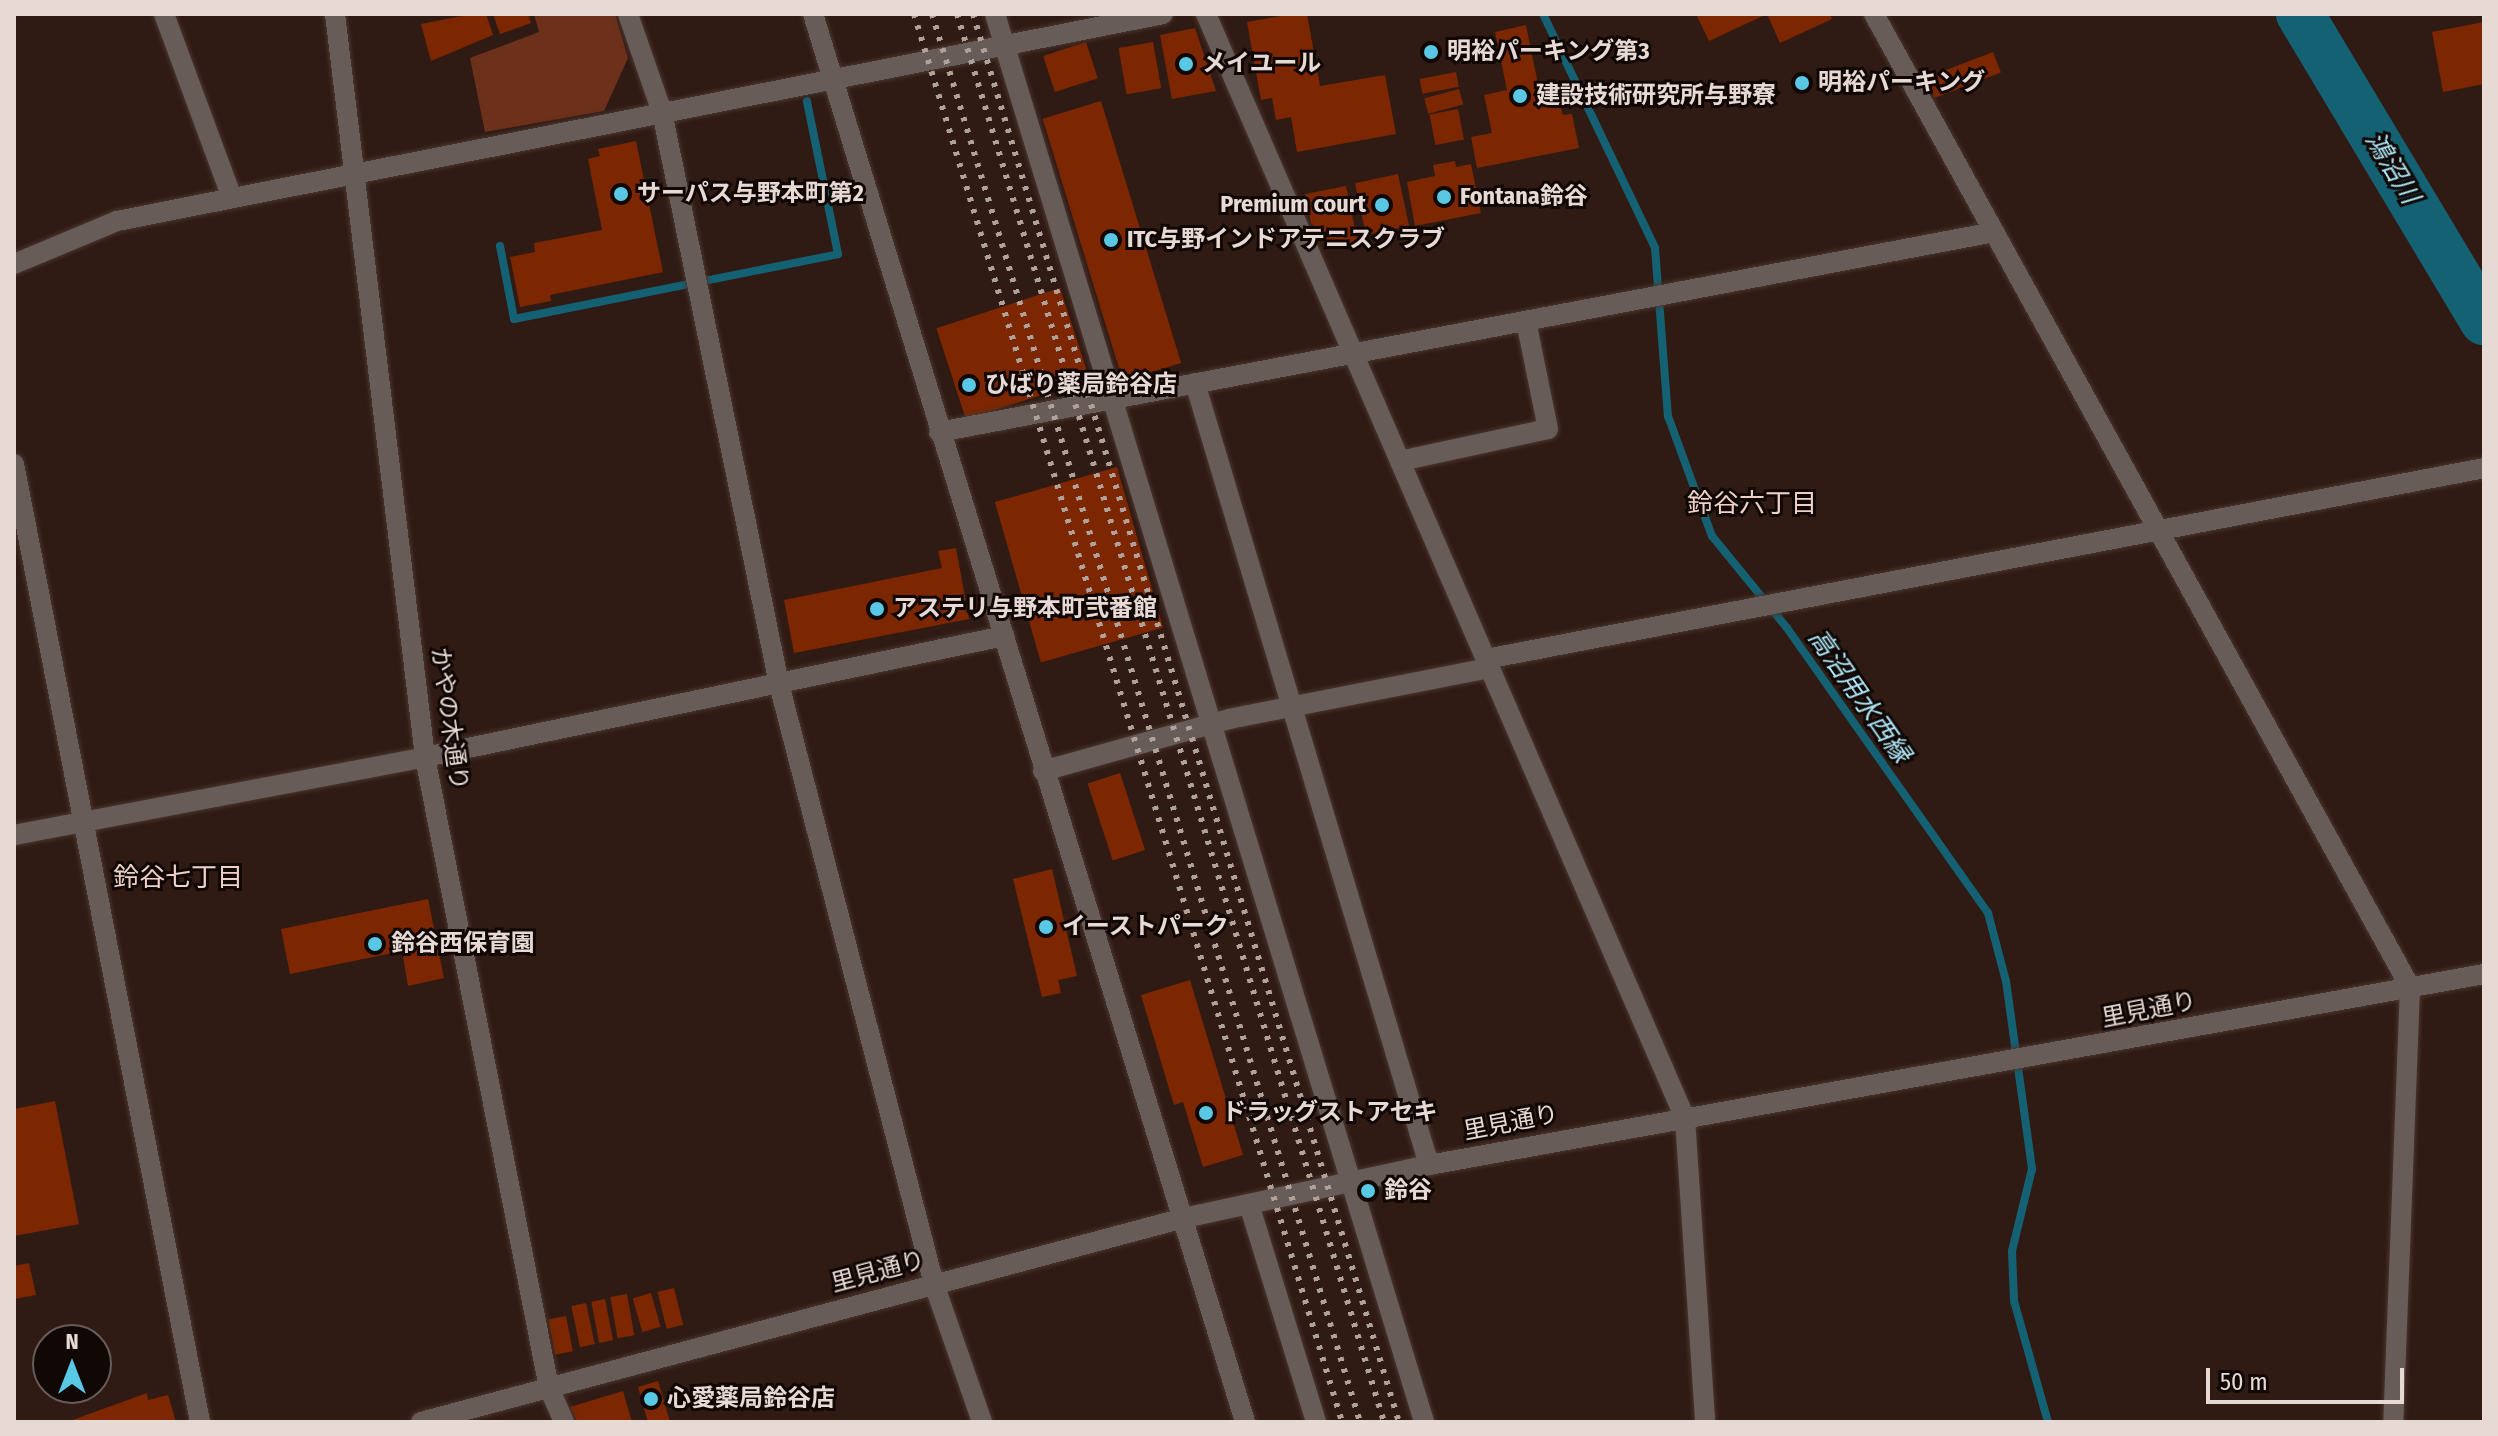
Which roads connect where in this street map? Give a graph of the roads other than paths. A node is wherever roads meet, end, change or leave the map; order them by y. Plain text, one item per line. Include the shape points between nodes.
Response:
1 (164, 14) edge
2 (335, 14) edge
3 (628, 14) edge
4 (813, 14) edge
5 (995, 14) edge
6 (1163, 14) edge
7 (1206, 14) edge
8 (1874, 14) edge
9 (1005, 46) junction
10 (833, 82) junction
11 (662, 112) junction
12 (355, 174) junction
13 (232, 198) junction
14 (1994, 232) junction
15 (14, 264) edge
16 (1526, 321) junction
17 (1354, 354) junction
18 (1195, 383) junction
19 (1111, 399) junction
20 (939, 432) junction
21 (1400, 461) junction
22 (14, 464) edge
23 (2484, 468) edge
24 (2159, 530) junction
25 (1004, 636) junction
26 (1488, 663) junction
27 (779, 684) junction
28 (1291, 710) junction
29 (1211, 724) junction
30 (425, 757) junction
31 (1043, 771) junction
32 (85, 824) junction
33 (14, 835) edge
34 (2484, 974) edge
35 (2410, 987) junction
36 (1685, 1118) junction
37 (1429, 1165) junction
38 (1351, 1182) junction
39 (1249, 1204) junction
40 (1184, 1218) junction
41 (934, 1284) junction
42 (549, 1388) junction
43 (200, 1422) edge
44 (421, 1422) edge
45 (564, 1422) edge
46 (982, 1422) edge
47 (1245, 1422) edge
48 (1316, 1422) edge
49 (1424, 1422) edge
50 (1705, 1422) edge
51 (2393, 1422) edge

1 - 13 street
2 - 12 street, かやの木通り
3 - 11 street
4 - 10 street
5 - 9 street
6 - 9 street
7 - 17 street
8 - 14 street
9 - 10 street
9 - 19 street
10 - 11 street
10 - 20 street
11 - 12 street
11 - 27 street
12 - 13 street
12 - 30 street, かやの木通り
13 - 15 street via 117,221
14 - 16 street
14 - 24 street
16 - 17 street
16 - 21 street via 1548,429
17 - 18 street
17 - 21 street
18 - 19 street
18 - 28 street
19 - 20 street
19 - 29 street
20 - 25 street
21 - 26 street
22 - 32 street
23 - 24 street
24 - 26 street
24 - 35 street
25 - 27 street
25 - 31 street
26 - 28 street
26 - 36 street
27 - 30 street
27 - 41 street
28 - 29 street
28 - 37 street
29 - 31 street
29 - 38 street
30 - 32 street
30 - 42 street, かやの木通り
31 - 40 street
32 - 33 street
32 - 43 street
34 - 35 street, 里見通り
35 - 36 street, 里見通り
35 - 51 street
36 - 37 street, 里見通り
36 - 50 street
37 - 38 street, 里見通り
38 - 39 street, 里見通り
38 - 49 street
39 - 40 street, 里見通り
39 - 48 street
40 - 41 street, 里見通り
40 - 47 street
41 - 42 street, 里見通り
41 - 46 street
42 - 44 street, 里見通り
42 - 45 street, かやの木通り

